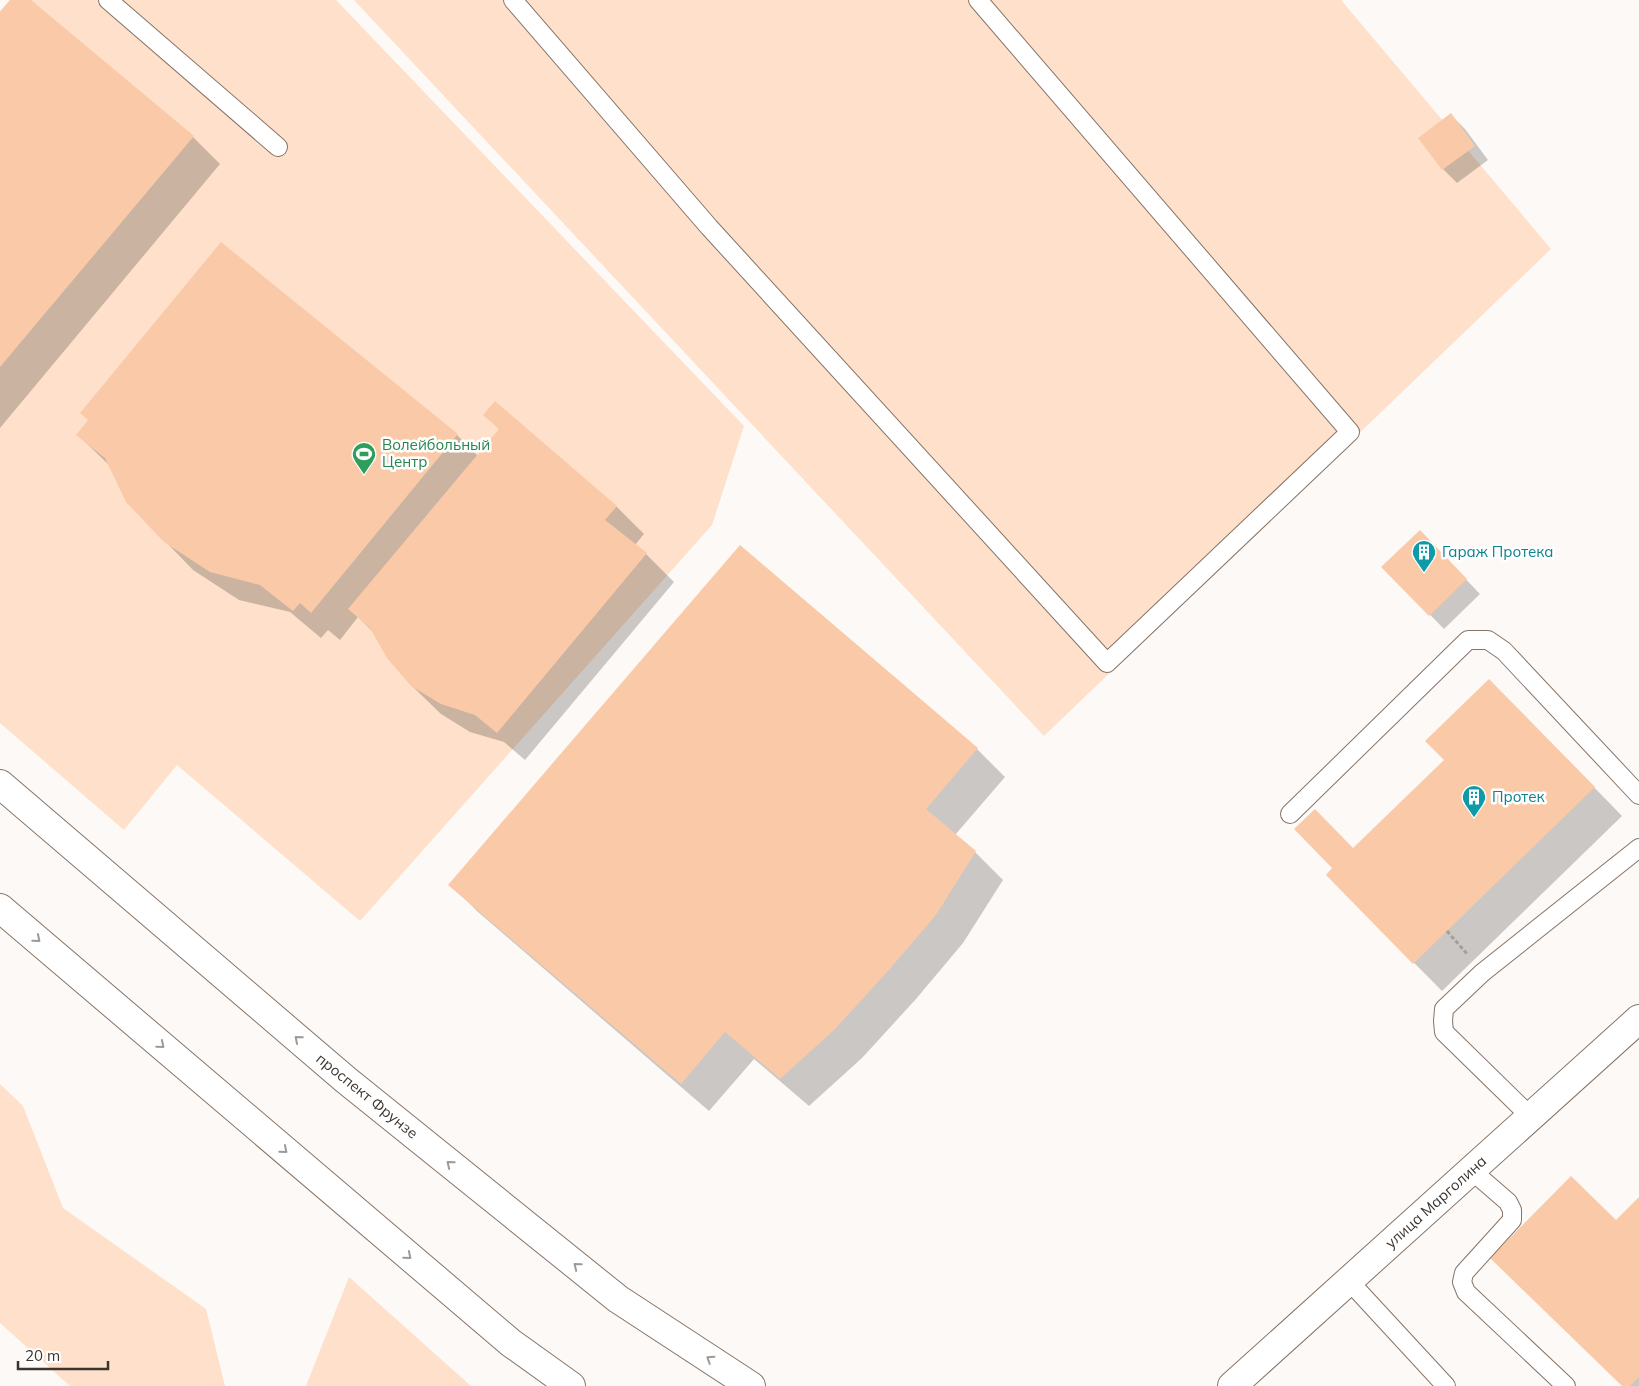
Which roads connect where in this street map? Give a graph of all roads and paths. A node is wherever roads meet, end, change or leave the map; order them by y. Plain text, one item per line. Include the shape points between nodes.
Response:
1 (108, 0) edge
2 (513, 0) edge
3 (978, 0) edge
4 (278, 147) dead end
5 (0, 784) edge
6 (1639, 795) edge
7 (1290, 814) dead end
8 (1639, 848) edge
9 (0, 908) edge
10 (1448, 931) dead end
11 (1482, 973) junction
12 (1639, 1019) edge
13 (1530, 1117) junction
14 (1471, 1170) junction
15 (1348, 1281) junction
16 (571, 1386) edge
17 (751, 1386) edge
18 (1232, 1386) edge
19 (1446, 1386) edge
20 (1566, 1386) edge

1 - 4 lane
2 - 3 lane via 708,227 1107,663 1350,432
17 -> 5 main road, проспект Фрунзе via 618,1299 346,1080
6 - 7 lane via 1504,651 1488,640 1468,640
8 - 11 lane
9 -> 16 main road via 510,1343
10 - 11 path
11 - 13 lane via 1444,1009 1444,1032
12 - 13 main road, улица Марголина
13 - 14 main road, улица Марголина
14 - 15 main road, улица Марголина
14 - 20 lane via 1508,1202 1512,1220 1464,1273 1462,1282 1466,1292
15 - 18 main road, улица Марголина
15 - 19 lane

